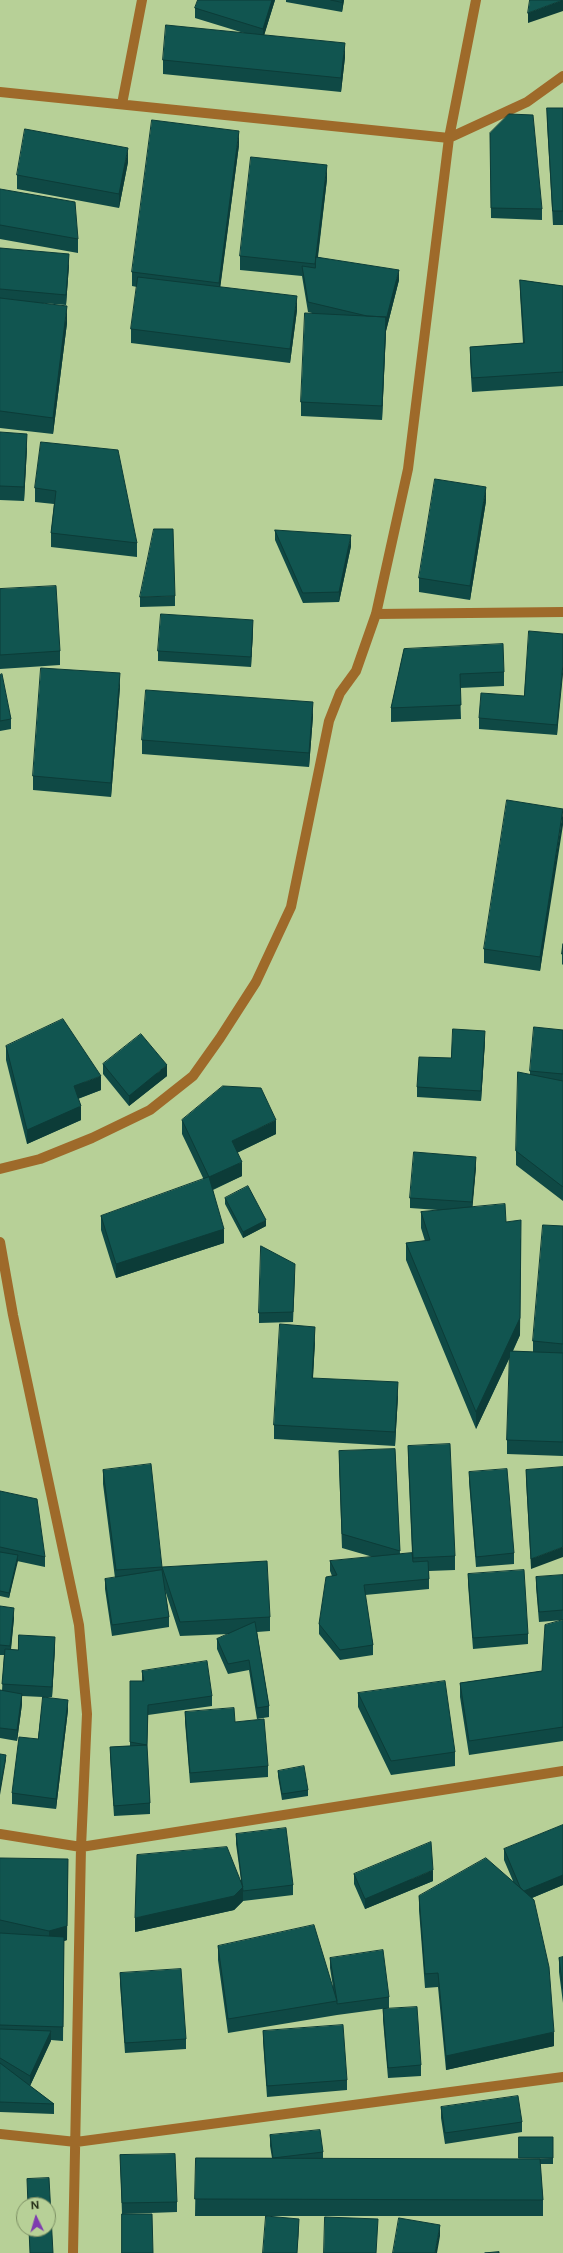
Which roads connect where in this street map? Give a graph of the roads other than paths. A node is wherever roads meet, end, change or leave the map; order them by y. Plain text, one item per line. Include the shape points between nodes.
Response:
1 (142, 0) edge
2 (476, 0) edge
3 (563, 76) edge
4 (0, 92) edge
5 (122, 104) junction
6 (449, 138) junction
7 (563, 612) edge
8 (376, 614) junction
9 (0, 1169) edge
10 (0, 1242) edge
11 (563, 1771) edge
12 (0, 1834) edge
13 (81, 1847) junction
14 (563, 2077) edge
15 (0, 2134) edge
16 (76, 2142) junction
17 (73, 2253) edge

1 - 5 street
2 - 6 street
3 - 6 street via 527,102
4 - 5 street
5 - 6 street
6 - 8 street via 408,469
7 - 8 street
8 - 9 street via 356,671 340,693 329,721 291,907 256,982 220,1038 192,1076 150,1110 40,1160
10 - 13 street via 13,1315 79,1625 87,1714
11 - 13 street
12 - 13 street
13 - 16 street
14 - 16 street
15 - 16 street
16 - 17 street

